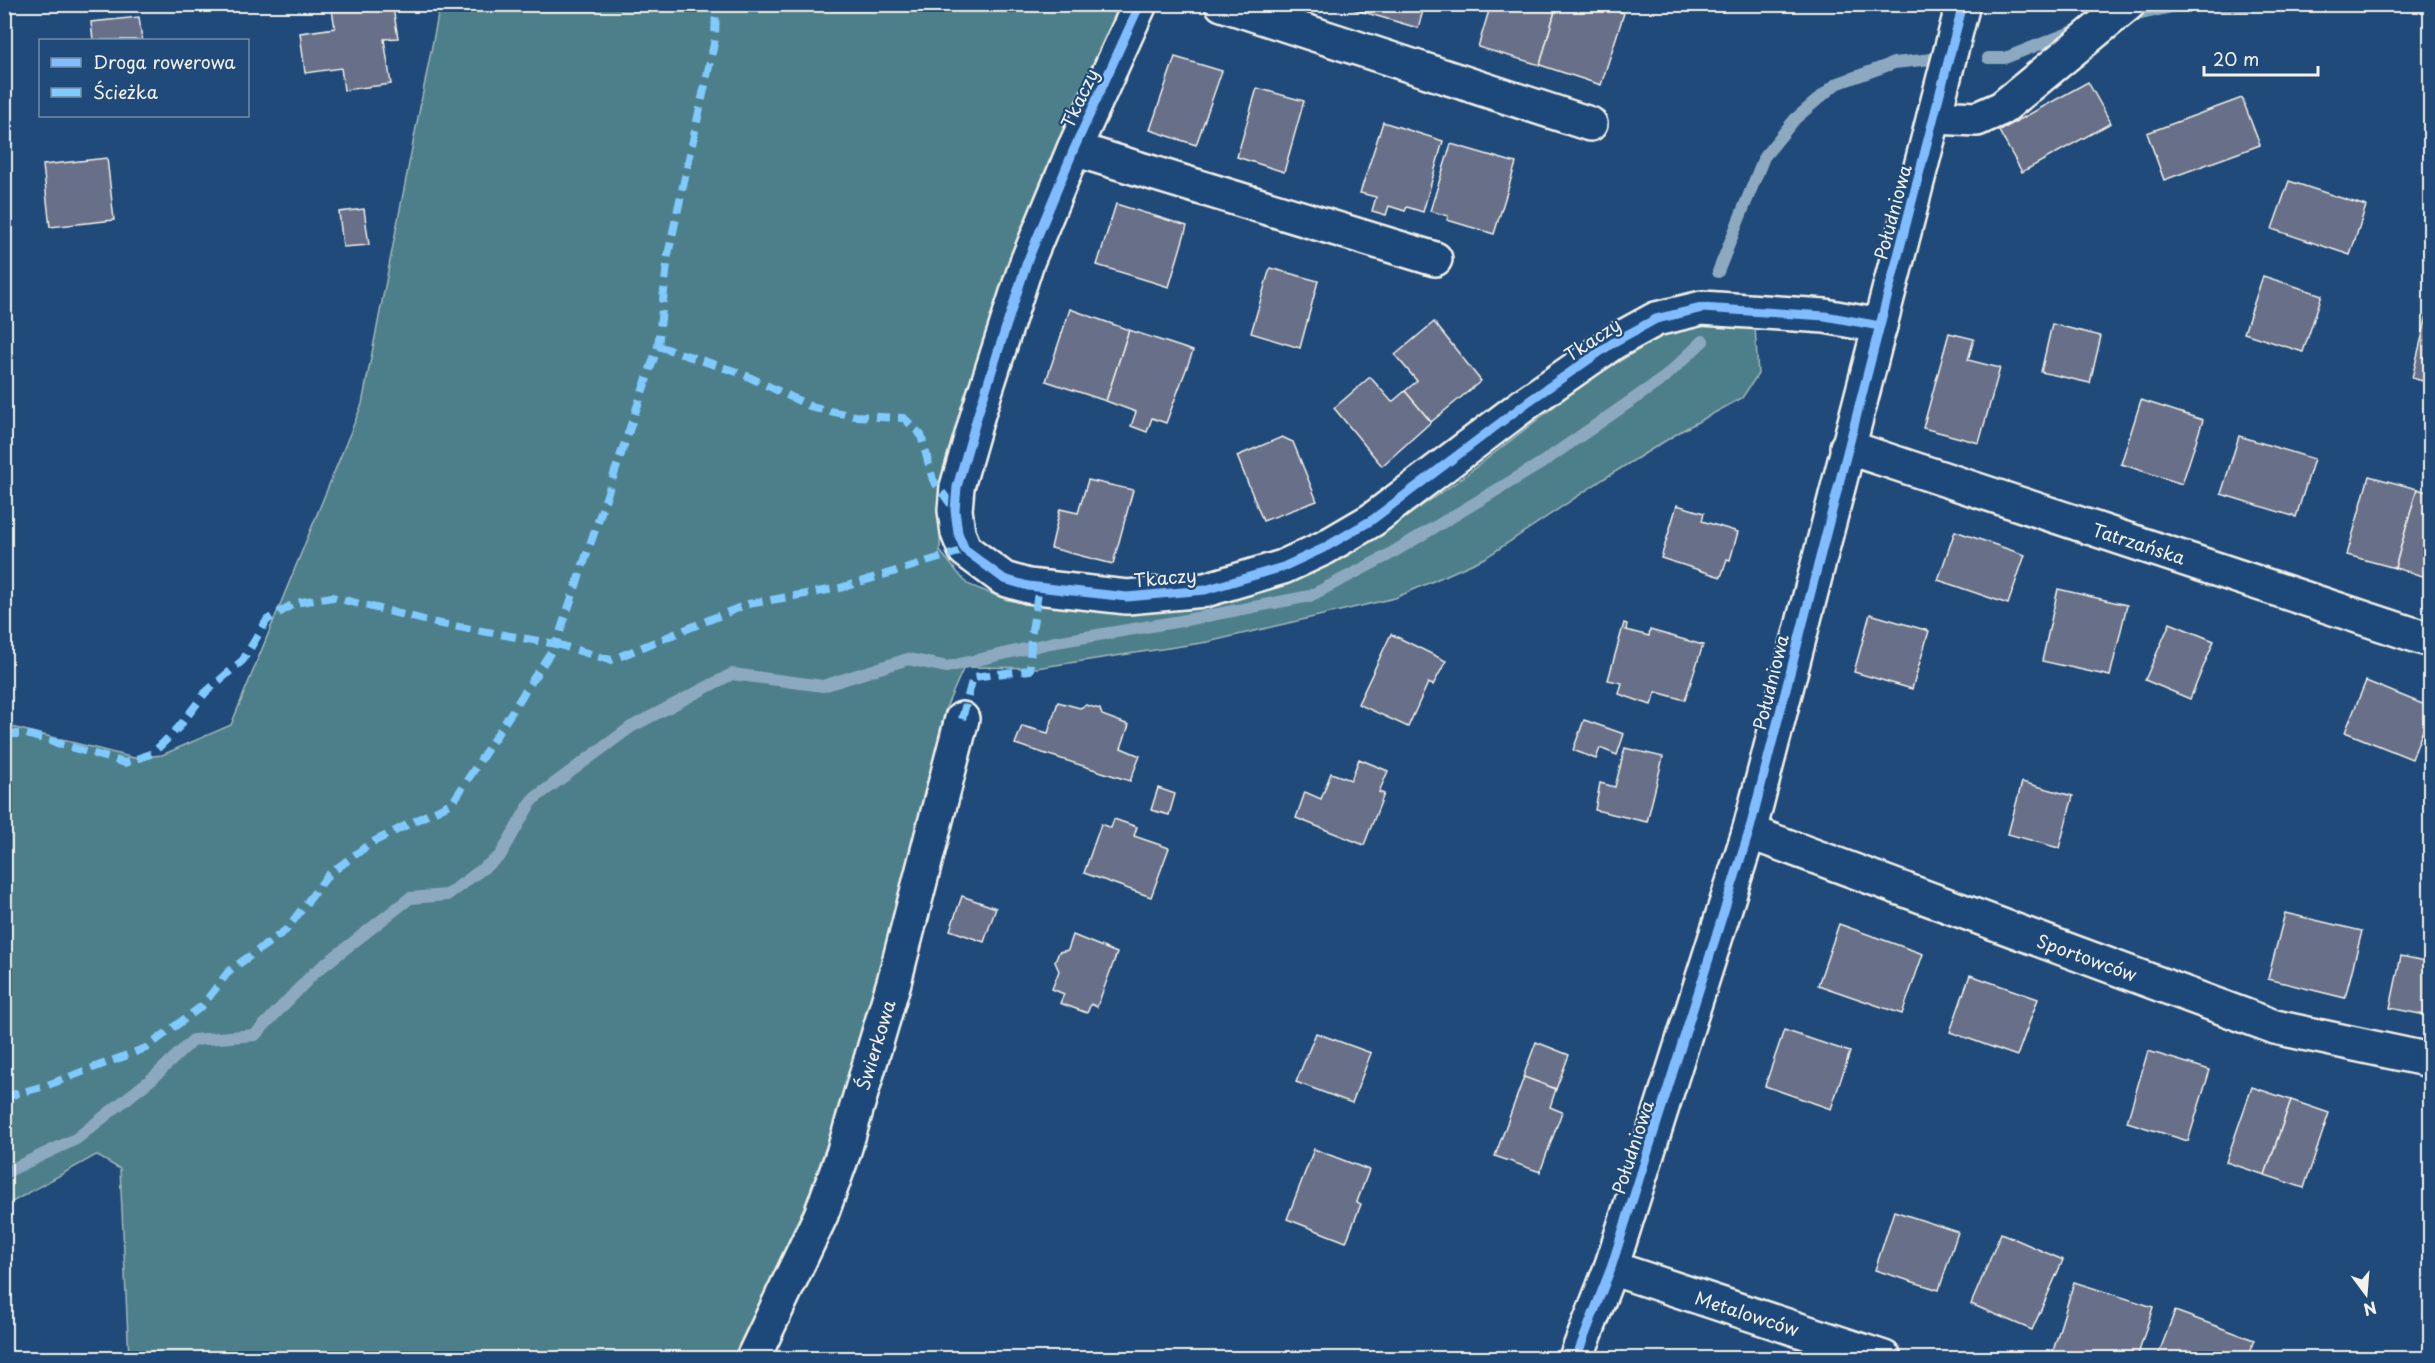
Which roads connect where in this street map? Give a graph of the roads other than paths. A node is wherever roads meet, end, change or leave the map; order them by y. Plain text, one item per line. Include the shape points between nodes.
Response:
1 (1140, 4) edge
2 (1222, 4) edge
3 (1963, 4) edge
4 (2128, 4) edge
5 (1934, 117) junction
6 (1590, 124) dead end
7 (1074, 149) junction
8 (1435, 259) dead end
9 (1880, 326) junction
10 (1847, 447) junction
11 (2430, 640) edge
12 (962, 718) dead end
13 (1749, 832) junction
14 (2430, 1060) edge
15 (1611, 1268) junction
16 (753, 1359) edge
17 (1576, 1359) edge
18 (1884, 1359) edge

1 - 7 street, Tkaczy
2 - 6 street
3 - 5 street, Południowa
4 - 5 street via 2002,108 1977,119
5 - 9 street, Południowa
7 - 8 street, Tkaczy
7 - 9 street, Tkaczy via 1027,262 957,487 955,510 965,550 1004,579 1028,586 1127,597 1157,595 1205,590 1283,567 1372,520 1529,401 1614,342 1656,319 1702,308 1825,316
9 - 10 street, Południowa
10 - 11 street, Tatrzańska
10 - 13 street, Południowa
12 - 16 street, Świerkowa via 894,982 843,1154 821,1215
13 - 14 street, Sportowców via 2276,1027
13 - 15 street, Południowa
15 - 17 street, Południowa
15 - 18 street, Metalowców

